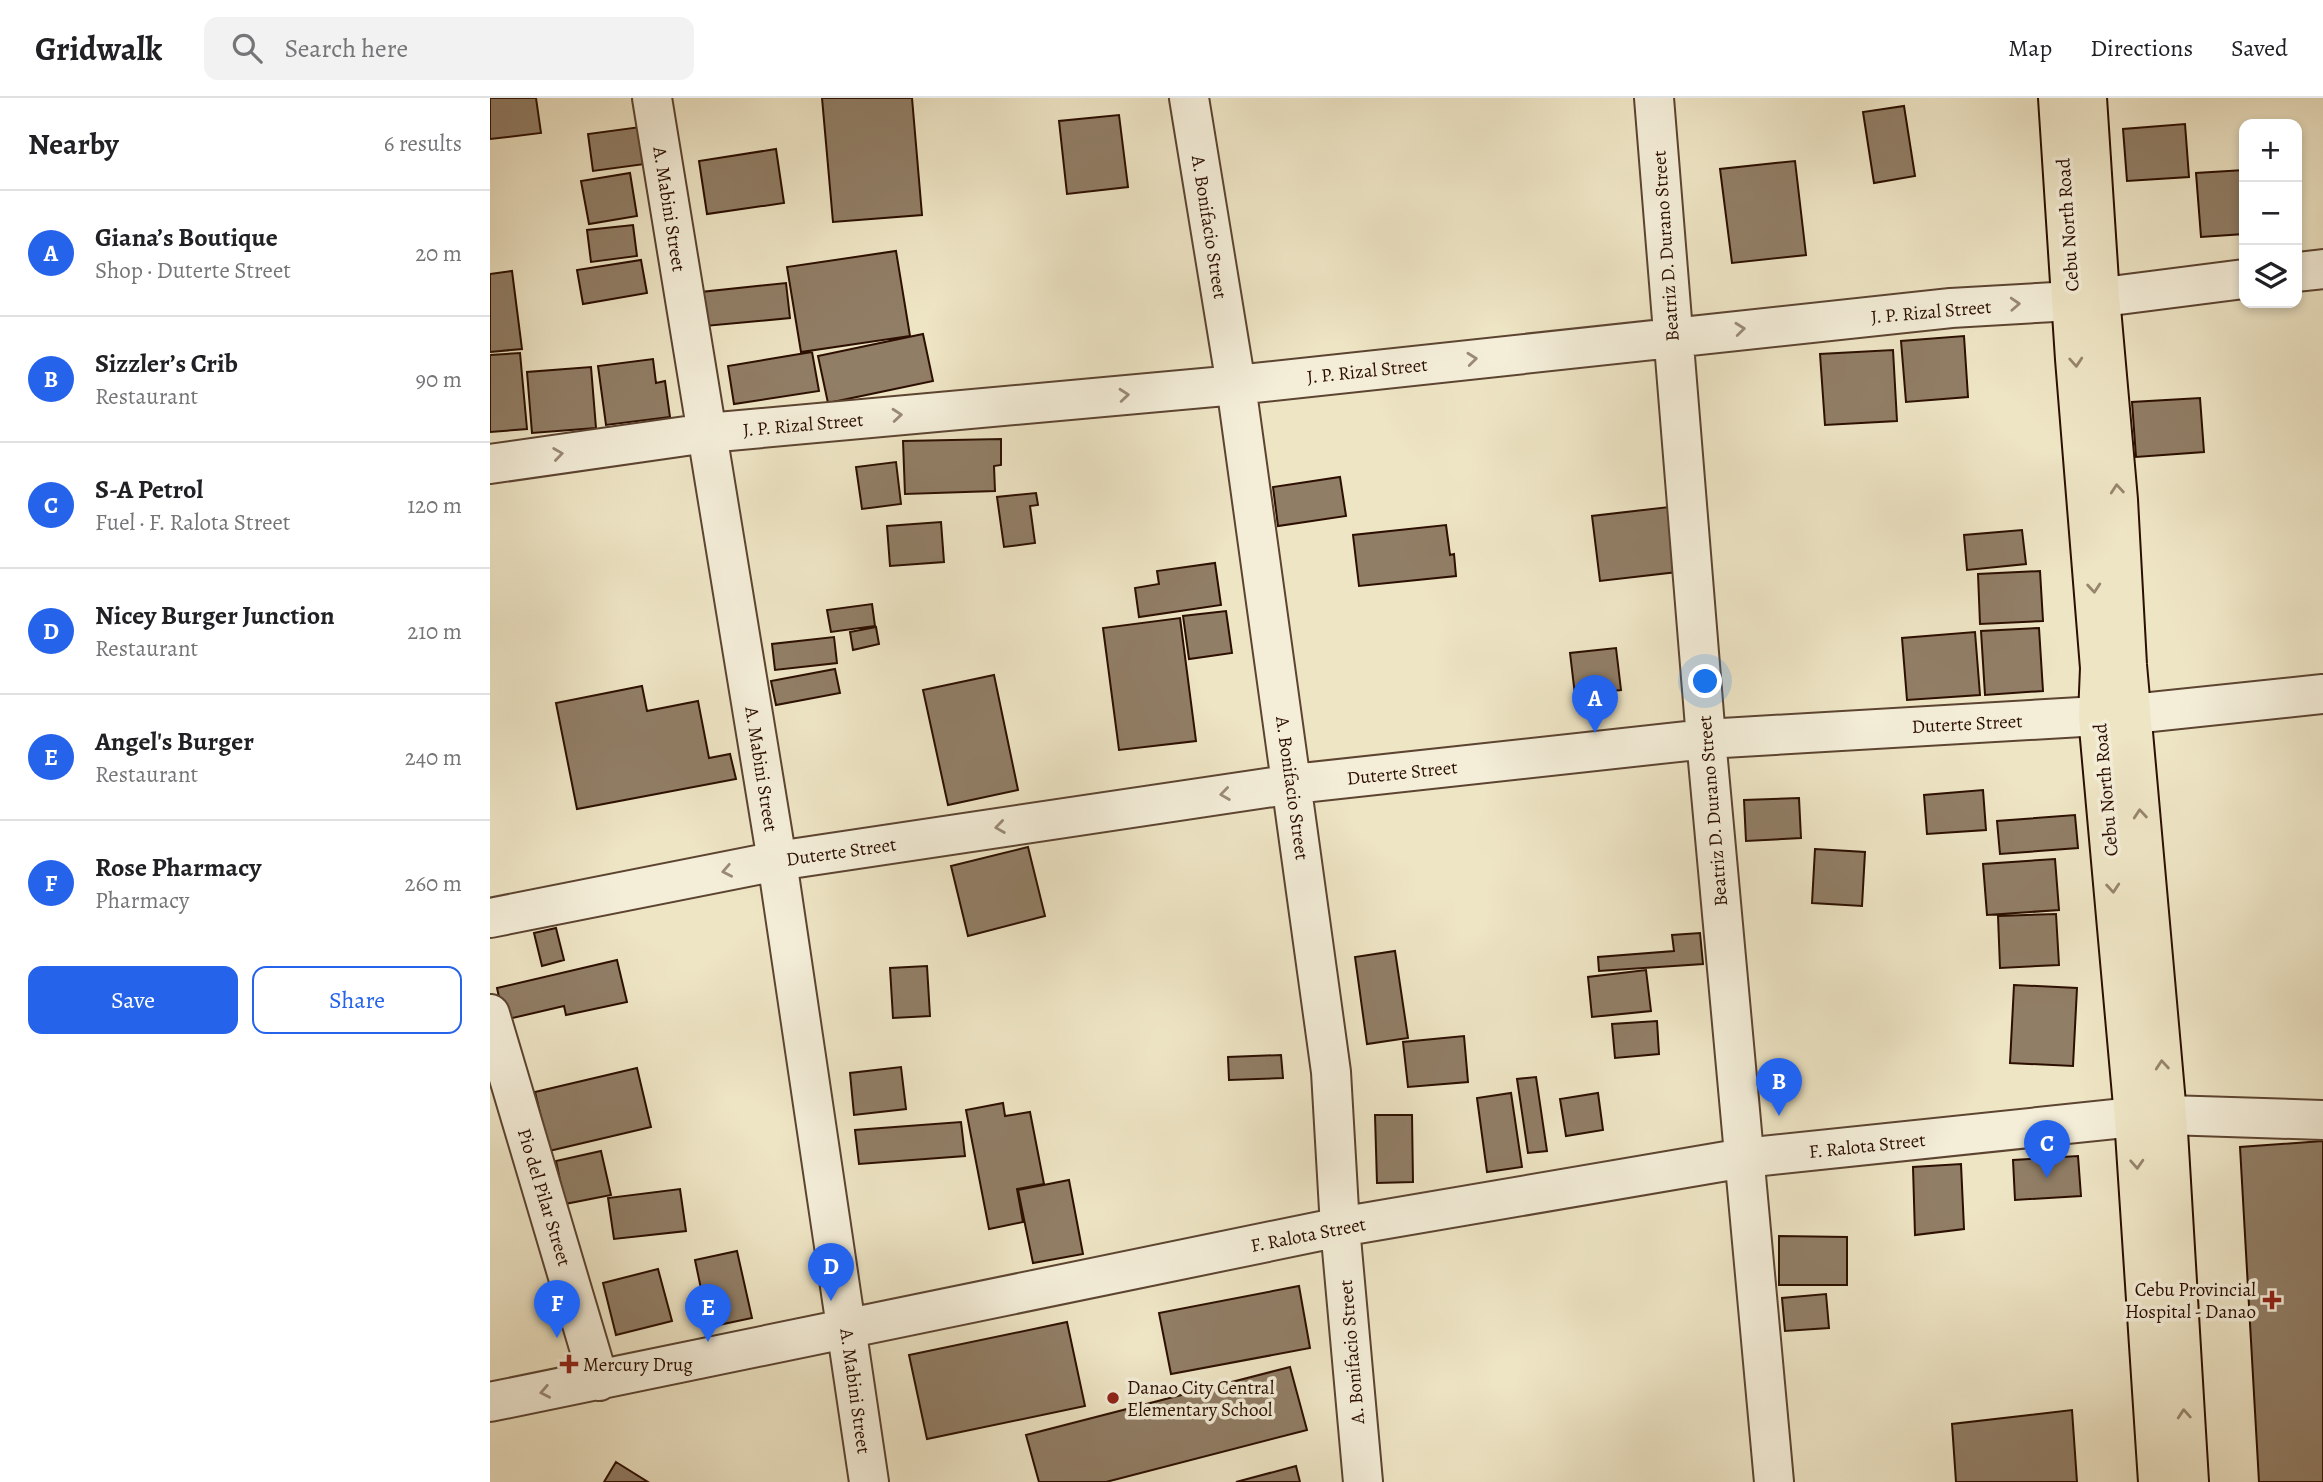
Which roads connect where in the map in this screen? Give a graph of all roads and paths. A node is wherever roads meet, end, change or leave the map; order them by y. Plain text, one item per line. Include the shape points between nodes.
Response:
1 (652, 98) edge
2 (1189, 98) edge
3 (1654, 98) edge
4 (2058, 98) edge
5 (2087, 98) edge
6 (2323, 269) edge
7 (2302, 271) edge
8 (2239, 280) edge
9 (2086, 299) junction
10 (1672, 336) junction
11 (1236, 385) junction
12 (707, 433) junction
13 (490, 464) edge
14 (2323, 694) edge
15 (2115, 715) junction
16 (1706, 739) junction
17 (1293, 784) junction
18 (777, 861) junction
19 (490, 918) edge
20 (490, 1014) edge
21 (2150, 1116) junction
22 (2323, 1120) edge
23 (1744, 1158) junction
24 (1340, 1227) junction
25 (848, 1328) junction
26 (599, 1381) junction
27 (490, 1402) edge
28 (869, 1482) edge
29 (1363, 1482) edge
30 (1774, 1482) edge
31 (2158, 1482) edge
32 (2189, 1482) edge

1 - 12 street, A. Mabini Street
2 - 11 street, A. Bonifacio Street
3 - 10 street, Beatriz D. Durano Street
4 - 9 highway, Cebu North Road
5 - 9 highway, Cebu North Road
6 - 7 street
8 - 9 street, J. P. Rizal Street
10 -> 9 street, J. P. Rizal Street
9 - 15 highway, Cebu North Road via 2100,667
11 -> 10 street, J. P. Rizal Street
10 - 16 street, Beatriz D. Durano Street
12 -> 11 street, J. P. Rizal Street
11 - 17 street, A. Bonifacio Street
13 -> 12 street, J. P. Rizal Street
12 - 18 street, A. Mabini Street
14 - 15 street, Duterte Street
15 - 16 street, Duterte Street
15 - 21 highway, Cebu North Road
16 - 17 street, Duterte Street
16 - 23 street, Beatriz D. Durano Street
17 -> 18 street, Duterte Street
17 - 24 street, A. Bonifacio Street via 1331,1072
18 -> 19 street, Duterte Street
18 - 25 street, A. Mabini Street
20 - 26 street, Pio del Pilar Street
21 - 22 street, F. Ralota Street
21 - 23 street, F. Ralota Street
21 -> 31 highway, Cebu North Road
32 -> 21 highway, Cebu North Road
23 - 24 street, F. Ralota Street
23 - 30 street, Beatriz D. Durano Street
24 - 25 street, F. Ralota Street
24 - 29 street, A. Bonifacio Street
25 - 26 street, F. Ralota Street
25 - 28 street, A. Mabini Street
26 -> 27 street, F. Ralota Street

